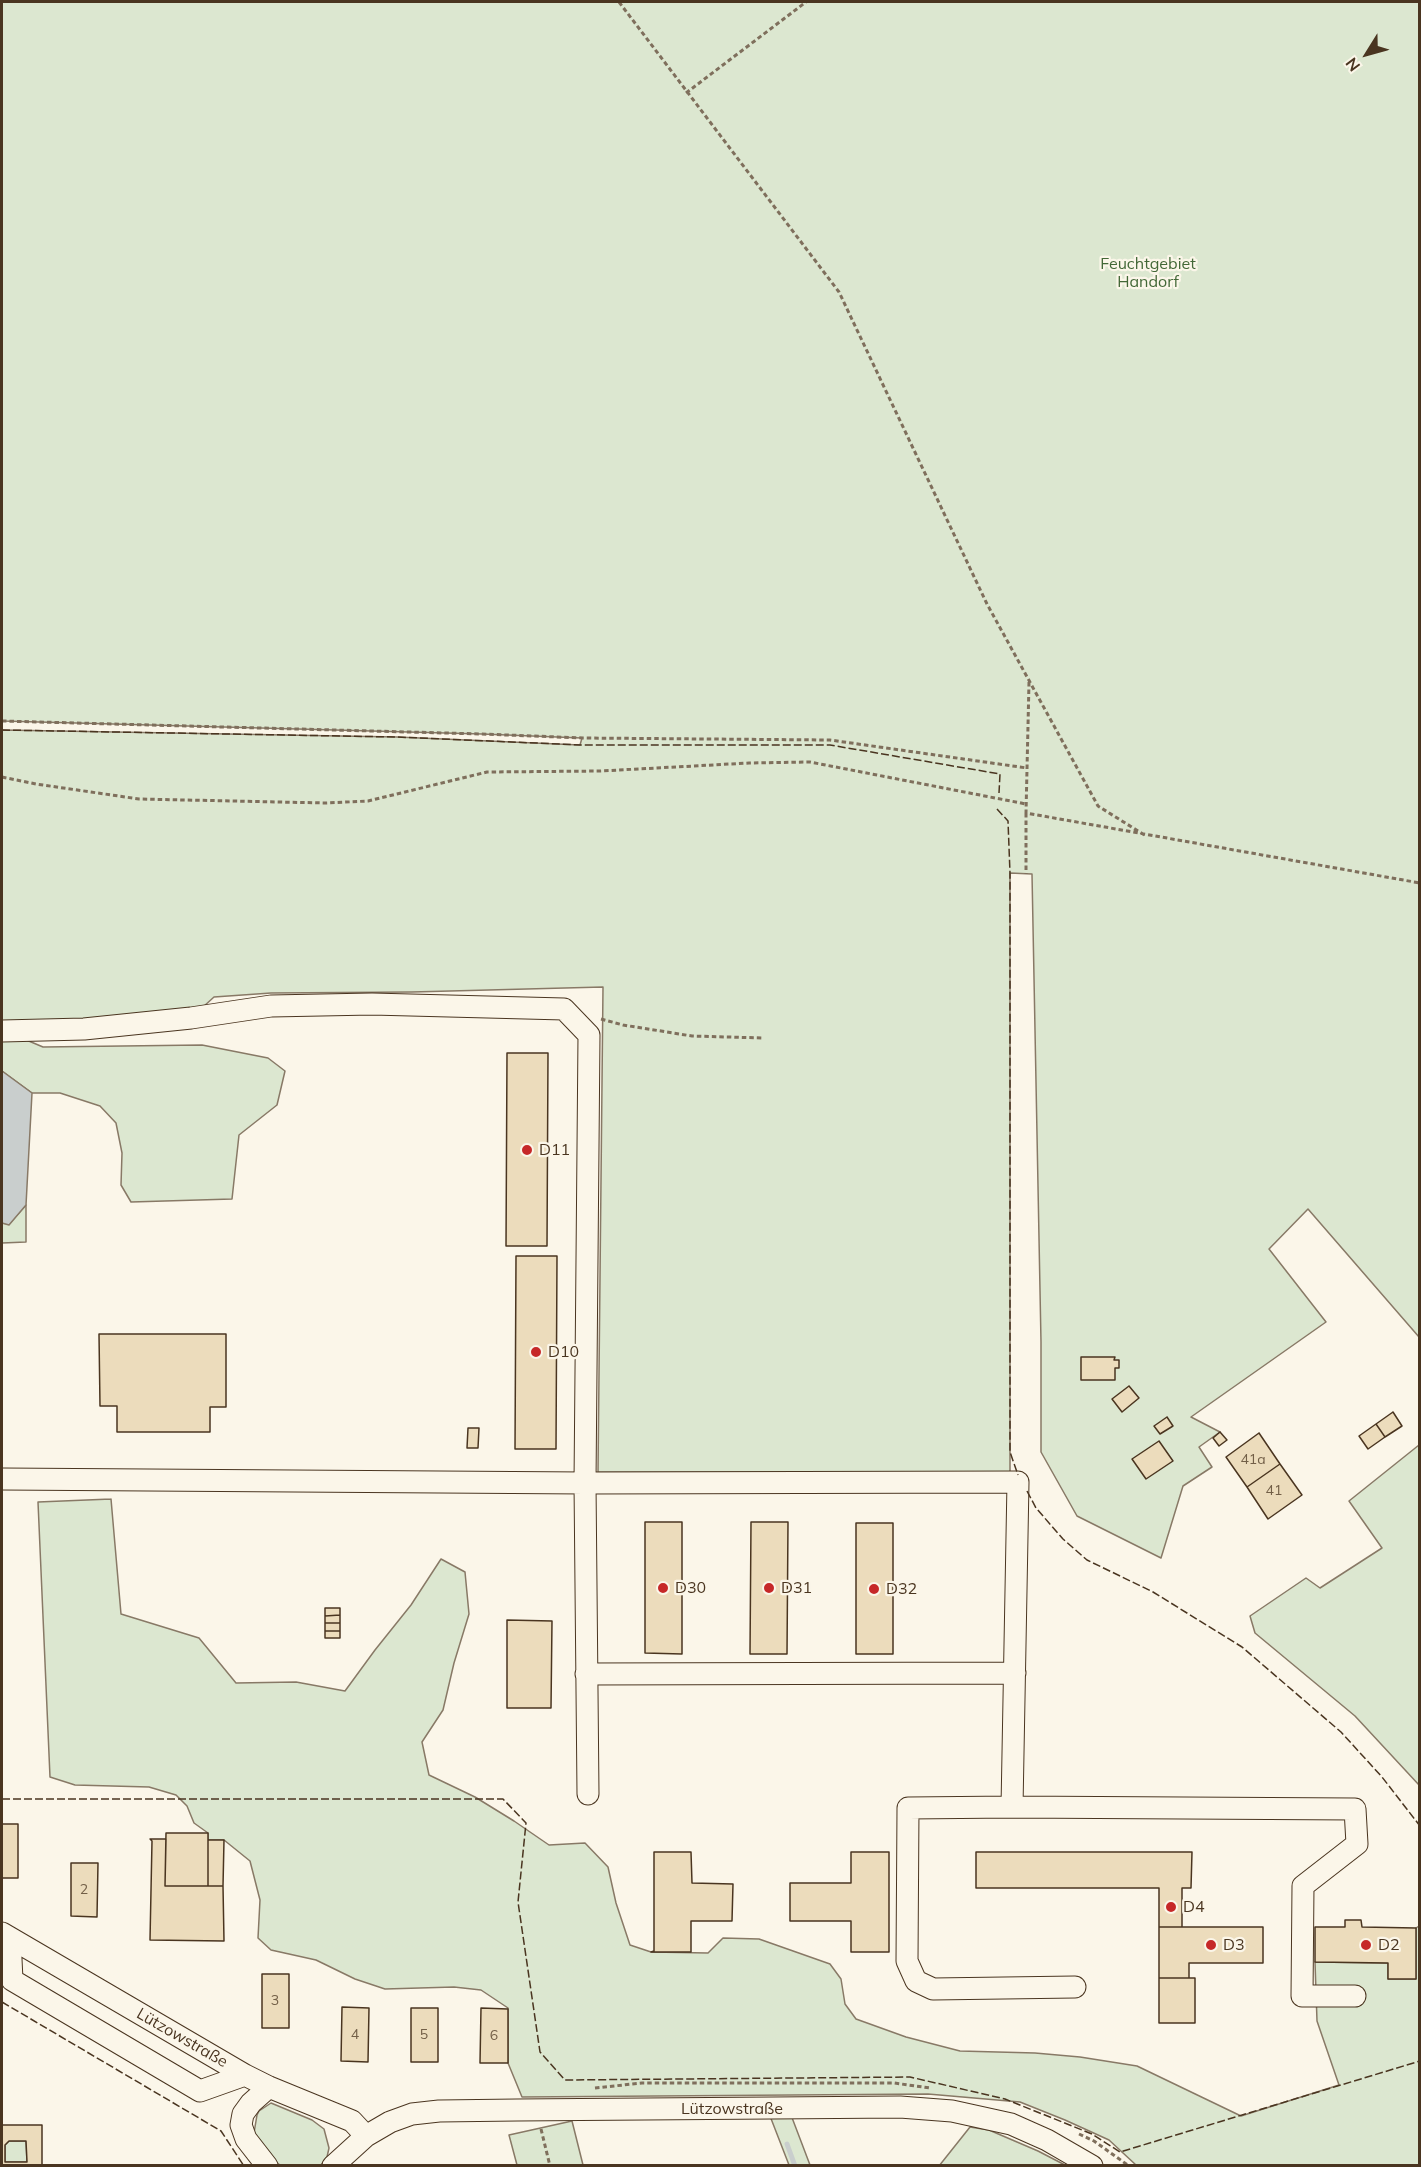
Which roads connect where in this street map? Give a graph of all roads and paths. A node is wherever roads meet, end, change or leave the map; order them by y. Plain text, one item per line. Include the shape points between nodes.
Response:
1 (619, 2) edge
2 (806, 2) edge
3 (686, 93) junction
4 (1029, 680) junction
5 (2, 721) edge
6 (1027, 768) junction
7 (2, 777) edge
8 (1026, 804) junction
9 (1026, 813) junction
10 (1146, 836) junction
11 (1026, 874) dead end
12 (1419, 883) edge
13 (594, 1017) dead end
14 (2, 1031) edge
15 (763, 1038) dead end
16 (2, 1479) edge
17 (585, 1483) junction
18 (1015, 1673) junction
19 (586, 1674) junction
20 (588, 1794) dead end
21 (1012, 1807) junction
22 (5, 1936) edge
23 (1075, 1987) dead end
24 (1355, 1996) dead end
25 (246, 2075) junction
26 (269, 2087) junction
27 (536, 2110) junction
28 (366, 2136) junction
29 (267, 2166) edge
30 (333, 2166) edge
31 (550, 2166) edge
32 (1092, 2166) edge

1 - 3 path
2 - 3 path
3 - 4 path via 838,292 987,604
4 - 6 path
4 - 10 path via 1098,806
5 - 6 path via 583,738 830,740
6 - 8 path
7 - 8 path via 140,799 326,802 368,801 487,772 810,762
8 - 9 path
9 - 10 path
9 - 11 path
10 - 12 path
13 - 15 path via 692,1036
14 - 17 street via 84,1029 271,1006 372,1004 564,1009 589,1035
16 - 17 street
17 - 18 street via 1018,1482
17 - 19 street
18 - 19 street
18 - 21 street
19 - 20 street
21 - 23 street via 908,1808 907,1961 916,1981 933,1989
21 - 24 street via 1355,1809 1357,1844 1303,1886 1302,1996
22 - 25 street, Lützowstraße
22 - 25 street via 12,1980 200,2091
25 - 26 street, Lützowstraße
26 - 28 street, Lützowstraße via 352,2121
26 - 29 street via 251,2103 241,2125 246,2139
27 - 28 street, Lützowstraße via 412,2114
27 - 31 path
27 - 32 street, Lützowstraße via 900,2107 952,2111 1011,2124
28 - 30 street, Lützowstraße

